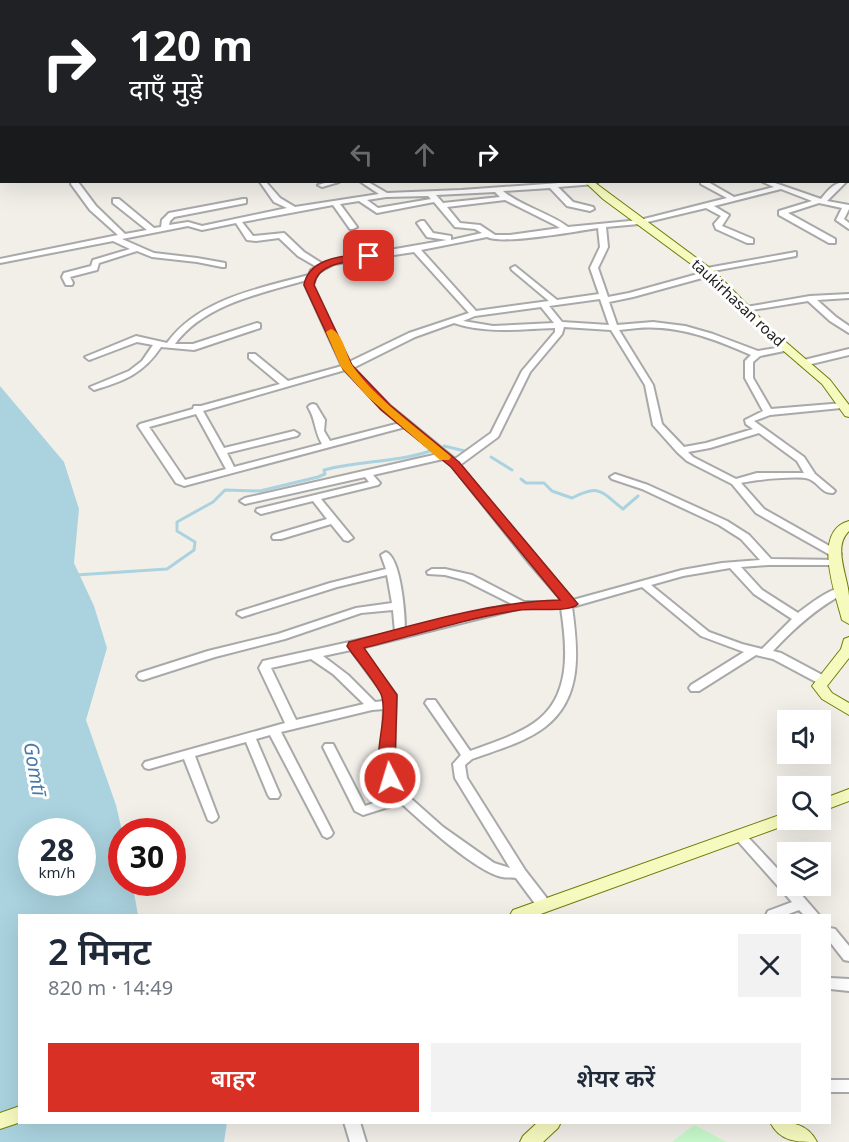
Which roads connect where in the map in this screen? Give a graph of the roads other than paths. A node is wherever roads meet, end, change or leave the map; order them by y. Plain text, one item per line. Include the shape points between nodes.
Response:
1 (264, 183) edge
2 (331, 183) edge
3 (366, 183) edge
4 (582, 183) edge
5 (592, 183) edge
6 (706, 183) edge
7 (769, 183) edge
8 (842, 183) edge
9 (75, 184) dead end
10 (322, 185) dead end
11 (553, 186) junction
12 (782, 187) junction
13 (498, 190) junction
14 (386, 195) junction
15 (507, 198) junction
16 (733, 199) junction
17 (362, 200) junction
18 (435, 200) junction
19 (116, 201) dead end
20 (243, 201) dead end
21 (820, 201) junction
22 (336, 204) junction
23 (706, 206) junction
24 (848, 207) edge
25 (294, 209) junction
26 (590, 209) dead end
27 (237, 220) junction
28 (638, 222) junction
29 (421, 223) dead end
30 (353, 227) dead end
31 (603, 227) junction
32 (849, 227) edge
33 (165, 229) junction
34 (153, 231) junction
35 (568, 231) junction
36 (489, 234) junction
37 (120, 238) junction
38 (461, 239) junction
39 (750, 240) dead end
40 (832, 241) dead end
41 (137, 249) junction
42 (416, 249) junction
43 (793, 254) dead end
44 (0, 261) edge
45 (222, 265) dead end
46 (321, 266) junction
47 (515, 268) dead end
48 (708, 272) junction
49 (310, 277) junction
50 (69, 283) dead end
51 (847, 297) edge
52 (602, 298) junction
53 (810, 298) junction
54 (556, 303) junction
55 (544, 304) junction
56 (746, 309) junction
57 (474, 314) junction
58 (455, 321) junction
59 (564, 325) junction
60 (257, 326) dead end
61 (614, 328) junction
62 (849, 330) edge
63 (158, 344) junction
64 (169, 346) junction
65 (786, 348) junction
66 (849, 352) edge
67 (757, 354) junction
68 (252, 356) dead end
69 (89, 357) dead end
70 (803, 363) junction
71 (347, 367) junction
72 (287, 385) junction
73 (94, 387) dead end
74 (313, 407) dead end
75 (197, 408) junction
76 (845, 409) edge
77 (768, 412) junction
78 (407, 424) junction
79 (759, 430) junction
80 (294, 434) dead end
81 (328, 446) junction
82 (680, 450) junction
83 (222, 451) junction
84 (443, 456) junction
85 (455, 464) junction
86 (232, 471) junction
87 (367, 473) junction
88 (812, 476) junction
89 (615, 477) dead end
90 (735, 482) junction
91 (830, 491) dead end
92 (315, 498) junction
93 (245, 501) dead end
94 (261, 511) dead end
95 (333, 520) junction
96 (849, 525) edge
97 (277, 537) dead end
98 (348, 538) dead end
99 (386, 555) dead end
100 (836, 558) junction
101 (768, 562) junction
102 (732, 565) junction
103 (393, 571) junction
104 (432, 572) dead end
105 (644, 584) junction
106 (842, 590) junction
107 (569, 604) junction
108 (522, 605) junction
109 (399, 606) junction
110 (242, 614) dead end
111 (797, 617) junction
112 (849, 620) edge
113 (400, 632) junction
114 (849, 642) edge
115 (354, 646) junction
116 (760, 651) junction
117 (313, 655) junction
118 (143, 676) dead end
119 (822, 680) junction
120 (695, 688) dead end
121 (432, 703) dead end
122 (388, 705) junction
123 (372, 706) junction
124 (849, 710) edge
125 (292, 725) junction
126 (274, 731) junction
127 (250, 738) junction
128 (329, 747) dead end
129 (188, 754) junction
130 (468, 756) junction
131 (149, 765) dead end
132 (274, 795) dead end
133 (849, 795) edge
134 (403, 798) junction
135 (831, 802) edge
136 (212, 817) dead end
137 (777, 822) edge
138 (327, 833) dead end
139 (740, 836) junction
140 (520, 873) junction
141 (802, 903) junction
142 (534, 911) edge
143 (775, 914) edge
144 (811, 914) edge
145 (831, 934) edge
146 (849, 956) edge
147 (831, 984) edge
148 (849, 985) edge
149 (831, 1086) edge
150 (849, 1086) edge
151 (18, 1115) edge
152 (0, 1121) edge
153 (352, 1124) edge
154 (549, 1124) edge
155 (783, 1124) edge
156 (358, 1142) edge
157 (530, 1142) edge
158 (807, 1142) edge

1 - 25 street via 277,200
2 - 10 street
3 - 14 street
4 - 11 street
5 - 28 street, taukirhasan road
6 - 16 street
7 - 12 street
8 - 21 street
9 - 37 street
11 - 13 street
11 - 26 street via 570,204
12 - 16 street
12 - 21 street
13 - 15 street
13 - 18 street
14 - 17 street
14 - 18 street
15 - 18 street
15 - 35 street
16 - 23 street
17 - 18 street via 377,210
17 - 22 street
18 - 36 street via 458,225 477,227
19 - 34 street
20 - 33 street via 172,215 166,220
21 - 24 street
21 - 40 street via 782,213
22 - 25 street
22 - 30 street
23 - 28 street
23 - 39 street via 725,215 719,227
24 - 32 street via 840,220
25 - 27 street
27 - 33 street via 202,228 188,224
27 - 46 street via 250,238 281,235
28 - 31 street
28 - 48 street, taukirhasan road
29 - 38 street via 430,235
31 - 35 street
31 - 52 street via 604,247 594,268
33 - 34 street
34 - 37 street
35 - 36 street via 510,237
36 - 38 street
37 - 41 street
37 - 44 street
38 - 42 street
41 - 45 street via 152,255
41 - 50 street via 96,262 94,268 67,274
42 - 46 street
42 - 57 street
43 - 48 street
46 - 49 street
47 - 54 street
48 - 52 street via 620,299
48 - 56 street, taukirhasan road
49 - 64 street via 203,315 177,333
49 - 71 street via 309,285
51 - 53 street
52 - 54 street
52 - 61 street
53 - 56 street
53 - 62 street
54 - 55 street
55 - 57 street
55 - 59 street
56 - 65 street, taukirhasan road
57 - 58 street
58 - 59 street via 475,328
58 - 71 street via 412,335
59 - 61 street
59 - 85 street via 519,382 495,435
60 - 64 street via 202,345
61 - 67 street via 676,327 722,339
61 - 82 street via 649,385 658,424
63 - 64 street
63 - 69 street via 136,339
63 - 73 street via 137,371
65 - 67 street
65 - 70 street, taukirhasan road
66 - 70 street
67 - 77 street via 749,362 747,372
68 - 72 street
70 - 76 street, taukirhasan road via 826,382
71 - 72 street
71 - 78 street
72 - 75 street
74 - 81 street via 320,420 319,431
75 - 83 street
75 - 86 street via 148,422 143,429 181,483
76 - 77 street
77 - 79 street via 750,420
78 - 81 street
78 - 84 street
79 - 82 street
79 - 88 street via 801,459
80 - 83 street
81 - 86 street
82 - 90 street
83 - 86 street
84 - 85 street
84 - 87 street
85 - 107 street
87 - 92 street via 375,483
87 - 93 street
88 - 90 street via 757,476
88 - 91 street
89 - 101 street via 723,523 745,537
90 - 100 street via 760,512
92 - 94 street
92 - 95 street
95 - 97 street
95 - 98 street
96 - 100 street via 836,539
99 - 103 street
100 - 101 street
100 - 106 street
101 - 102 street
102 - 105 street
102 - 111 street via 758,592
103 - 109 street
103 - 110 street
104 - 108 street via 464,575
105 - 107 street
105 - 116 street via 705,634
106 - 111 street
106 - 112 street
107 - 108 street
107 - 130 street via 570,670 567,692 555,712 540,725
108 - 113 street
109 - 113 street
109 - 118 street via 368,609
111 - 116 street
113 - 115 street
114 - 119 street via 848,650
115 - 117 street
115 - 122 street via 387,689
116 - 119 street
116 - 120 street
117 - 123 street via 330,665
117 - 125 street via 265,665
119 - 124 street via 819,686 827,696
121 - 130 street
122 - 123 street
122 - 134 street via 390,778
123 - 125 street
125 - 126 street
126 - 127 street
126 - 138 street
127 - 129 street
127 - 132 street
128 - 134 street via 363,811
129 - 131 street
129 - 136 street
130 - 140 street via 459,764 461,778
133 - 135 street
134 - 140 street via 489,866
137 - 139 street
139 - 141 street
139 - 142 street
140 - 142 street
141 - 143 street
141 - 144 street
145 - 146 street
147 - 148 street
149 - 150 street
151 - 152 street
153 - 156 street
154 - 157 street
155 - 158 street

